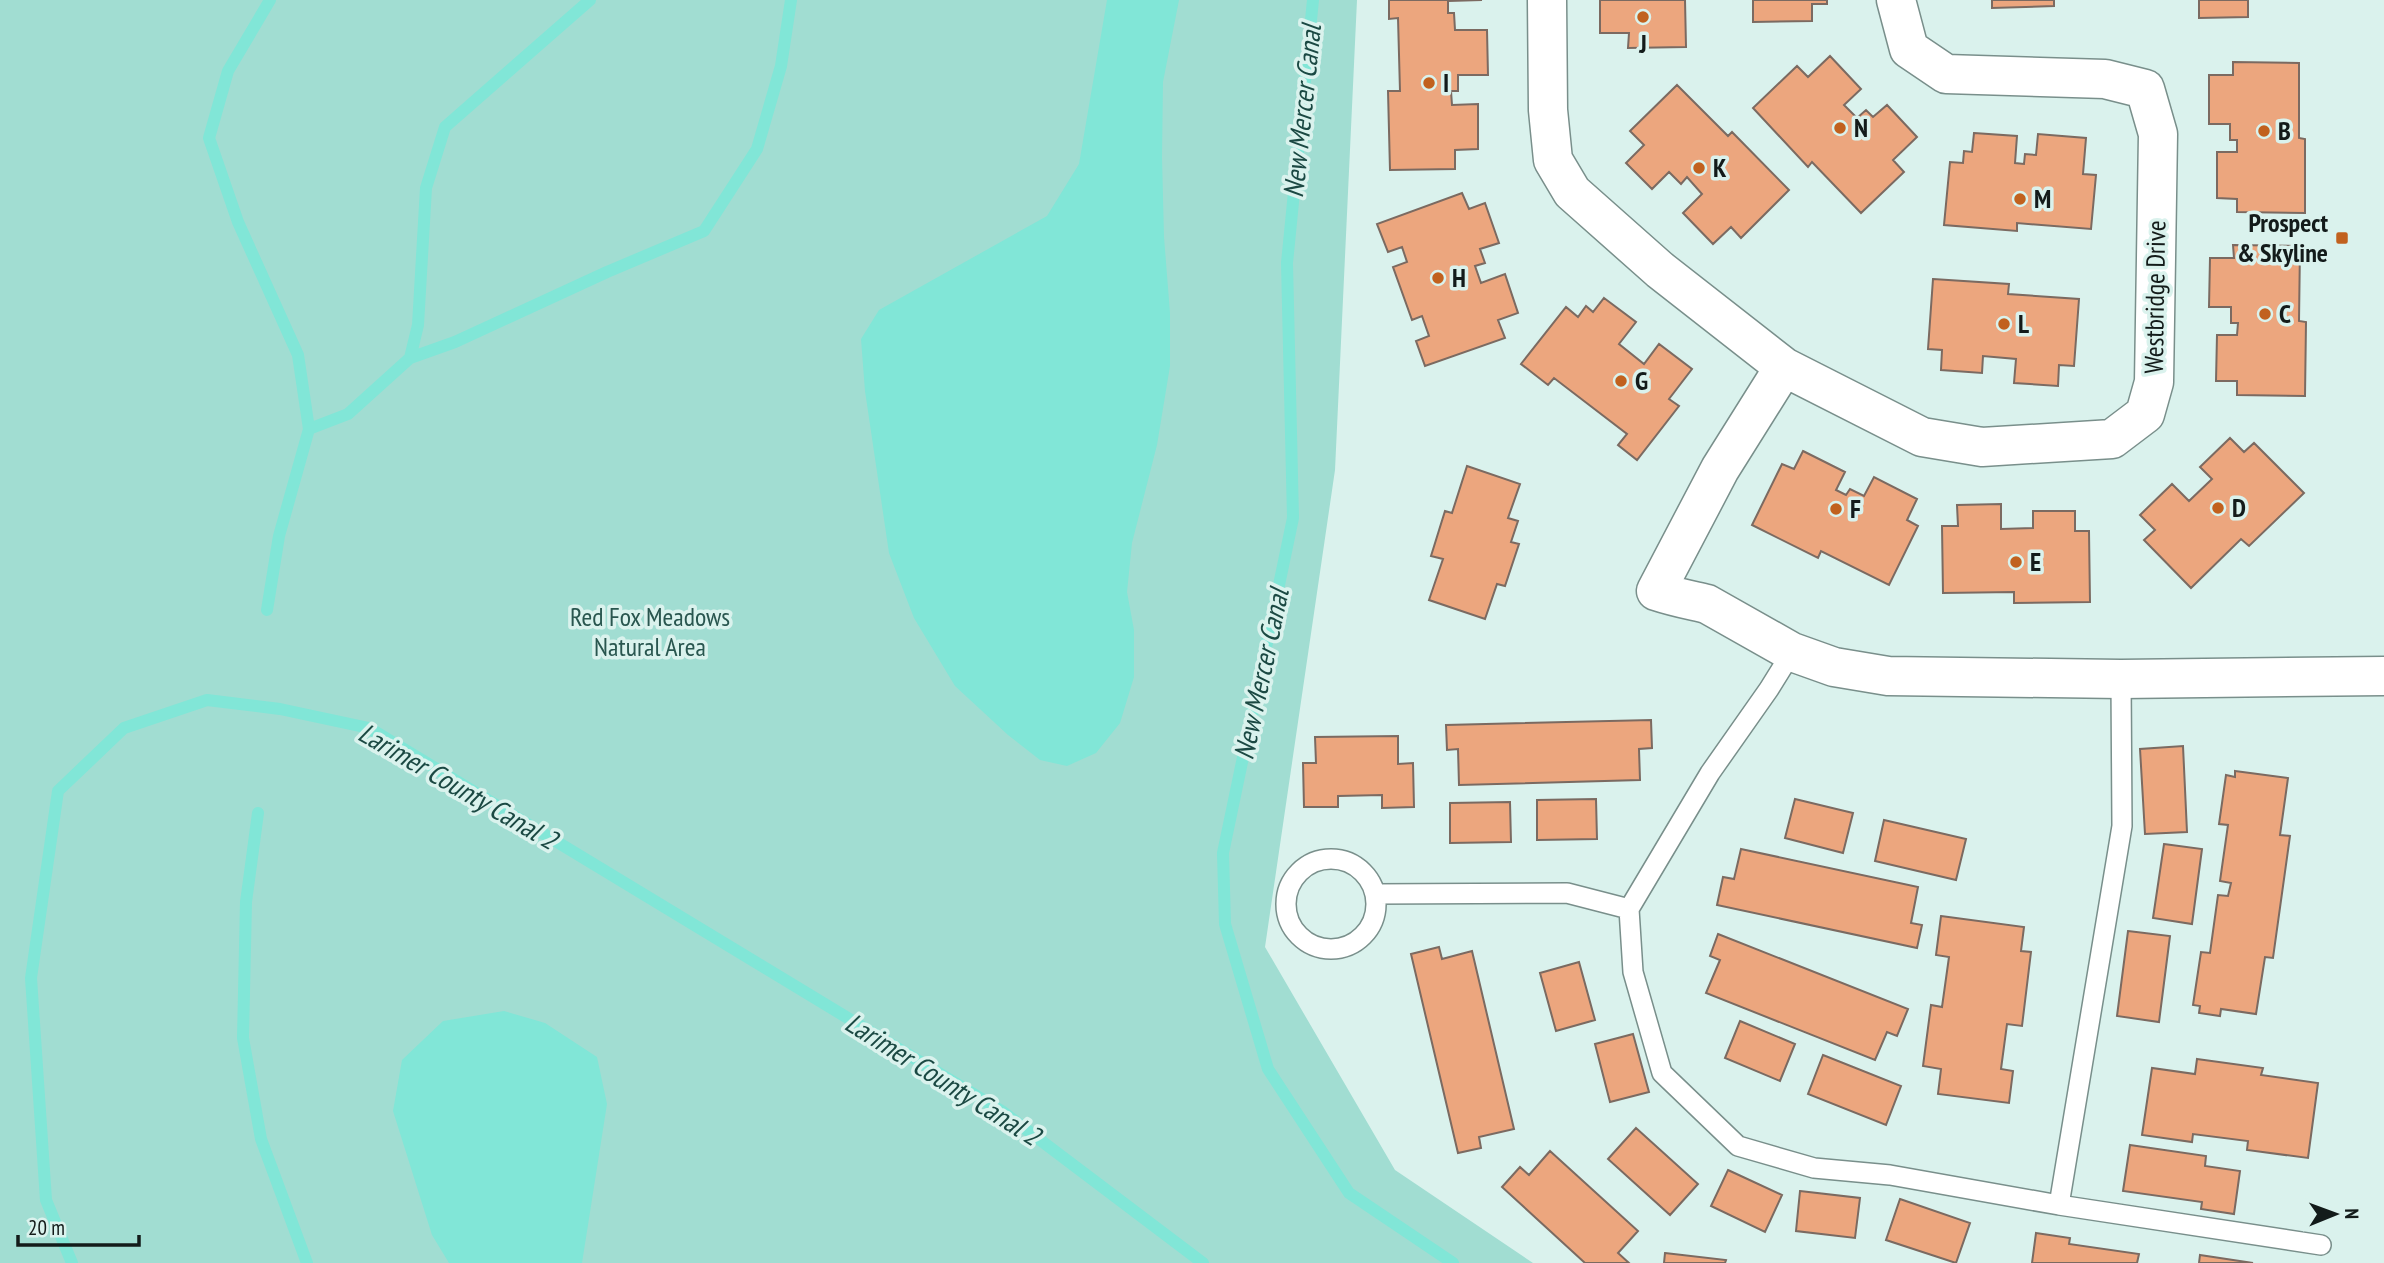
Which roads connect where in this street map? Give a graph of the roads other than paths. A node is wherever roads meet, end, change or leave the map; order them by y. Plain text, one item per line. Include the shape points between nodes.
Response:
1 (1546, 0) edge
2 (1896, 0) edge
3 (1784, 367) junction
4 (1791, 652) junction
5 (2384, 676) edge
6 (2121, 680) junction
7 (1375, 894) junction
8 (1629, 909) junction
9 (2059, 1205) junction
10 (2321, 1245) dead end

1 - 3 street, Westbridge Drive via 1553,160 1572,192 1660,270
2 - 3 street, Westbridge Drive via 1909,49 1946,74 2105,79 2145,89 2158,134 2154,382 2145,414 2112,439 1982,447 1923,437
3 - 4 street via 1720,469 1656,591 1707,604
4 - 6 street via 1834,667 1888,676
4 - 8 lane via 1710,772
5 - 6 street
6 - 9 lane via 2122,826
7 - 7 lane via 1371,925 1362,938 1348,946 1334,949 1311,944 1294,929 1287,914 1290,885 1298,874 1322,860 1349,863 1366,876
7 - 8 lane via 1567,893
8 - 9 lane via 1633,972 1662,1073 1738,1146 1814,1168 1891,1175
9 - 10 lane

